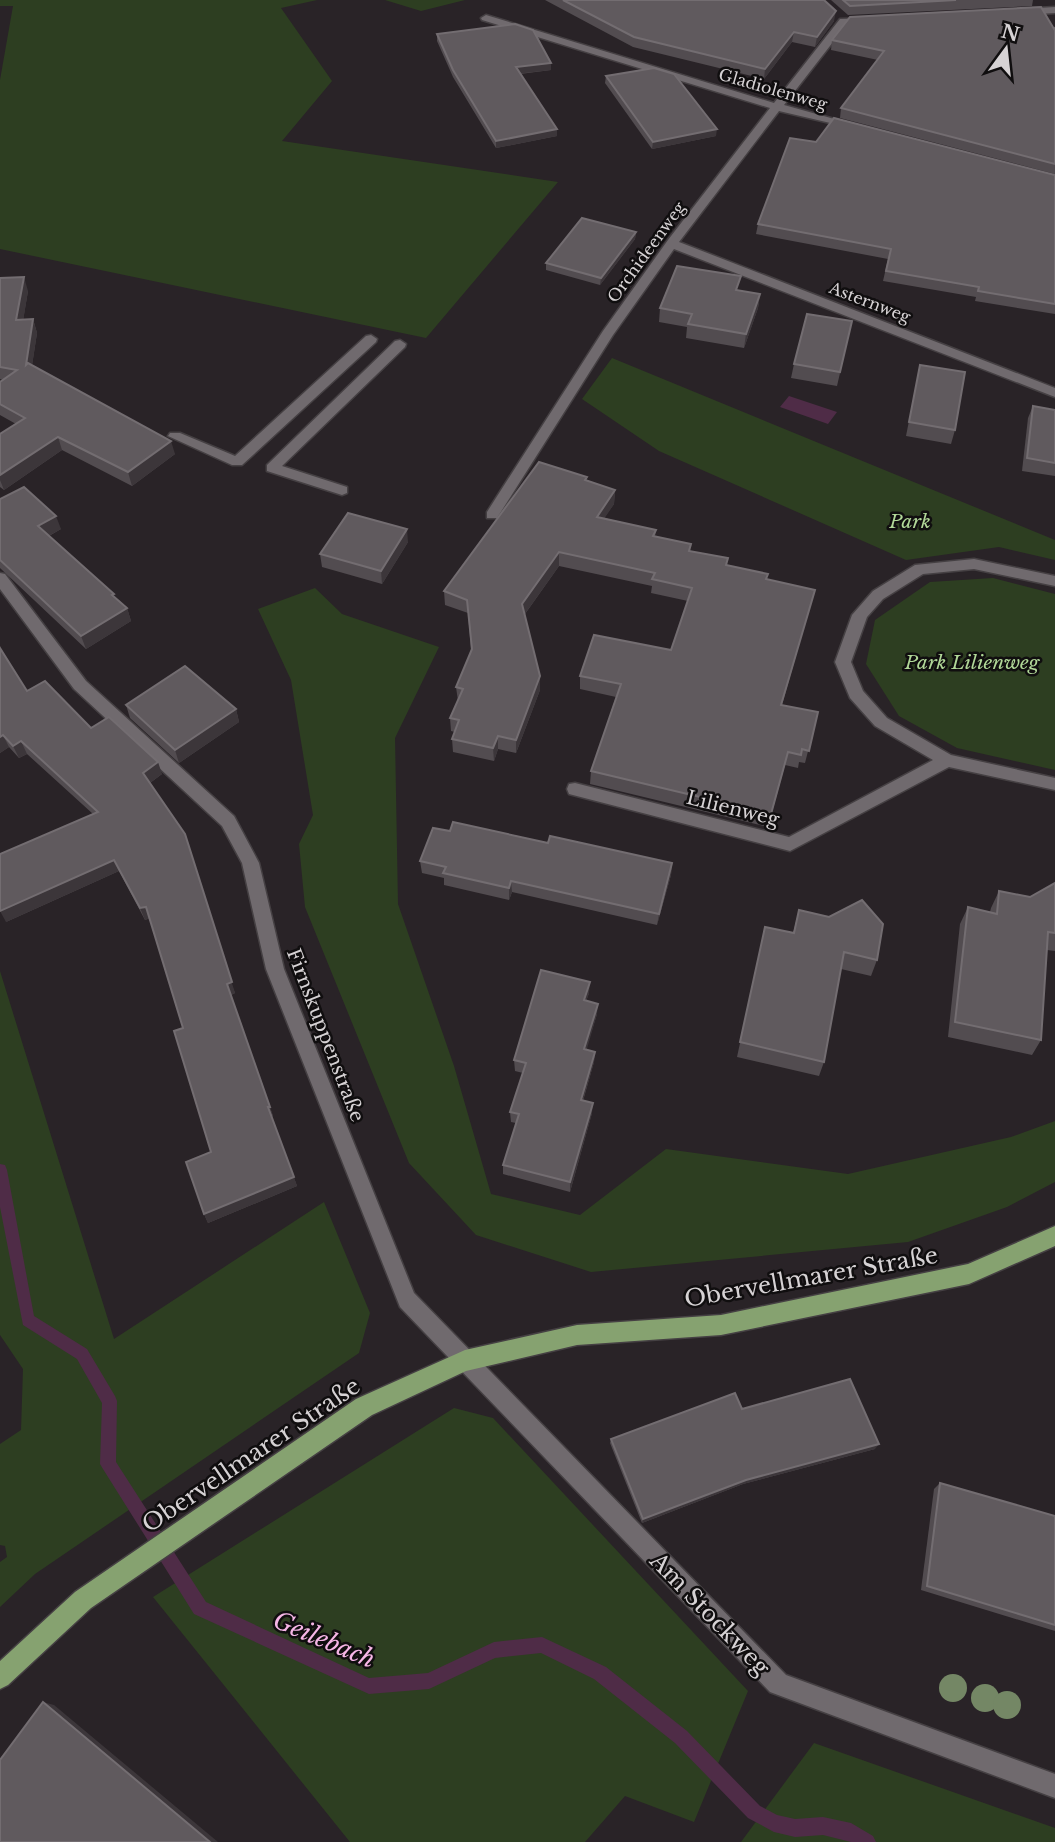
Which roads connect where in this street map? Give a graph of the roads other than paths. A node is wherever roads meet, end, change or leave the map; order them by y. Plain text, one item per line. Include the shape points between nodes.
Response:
1 (1055, 10) edge
2 (1002, 13) edge
3 (486, 18) dead end
4 (884, 19) edge
5 (777, 107) junction
6 (869, 132) edge
7 (673, 244) junction
8 (371, 339) dead end
9 (400, 344) dead end
10 (1055, 393) edge
11 (175, 436) dead end
12 (342, 490) dead end
13 (492, 515) dead end
14 (0, 578) edge
15 (1055, 581) edge
16 (947, 760) junction
17 (1055, 784) edge
18 (575, 789) dead end
19 (1055, 1236) edge
20 (466, 1362) junction
21 (0, 1677) edge
22 (1055, 1786) edge

1 - 2 street
3 - 5 street, Gladiolenweg
4 - 5 street, Orchideenweg via 840,17
5 - 6 street, Gladiolenweg
5 - 7 street, Orchideenweg
7 - 10 street, Asternweg
7 - 13 street, Orchideenweg via 577,379
8 - 11 street via 237,462
9 - 12 street via 272,468
14 - 20 street, Firnskuppenstraße via 80,685 228,821 250,863 275,969 407,1300
15 - 16 street via 974,564 920,569 878,595 860,615 843,662 856,694 881,723
16 - 17 street
16 - 18 street, Lilienweg via 790,845
19 - 20 main road, Obervellmarer Straße via 969,1274 720,1325 577,1335
20 - 21 main road, Obervellmarer Straße via 364,1407 83,1600
20 - 22 street, Am Stockweg via 778,1684

